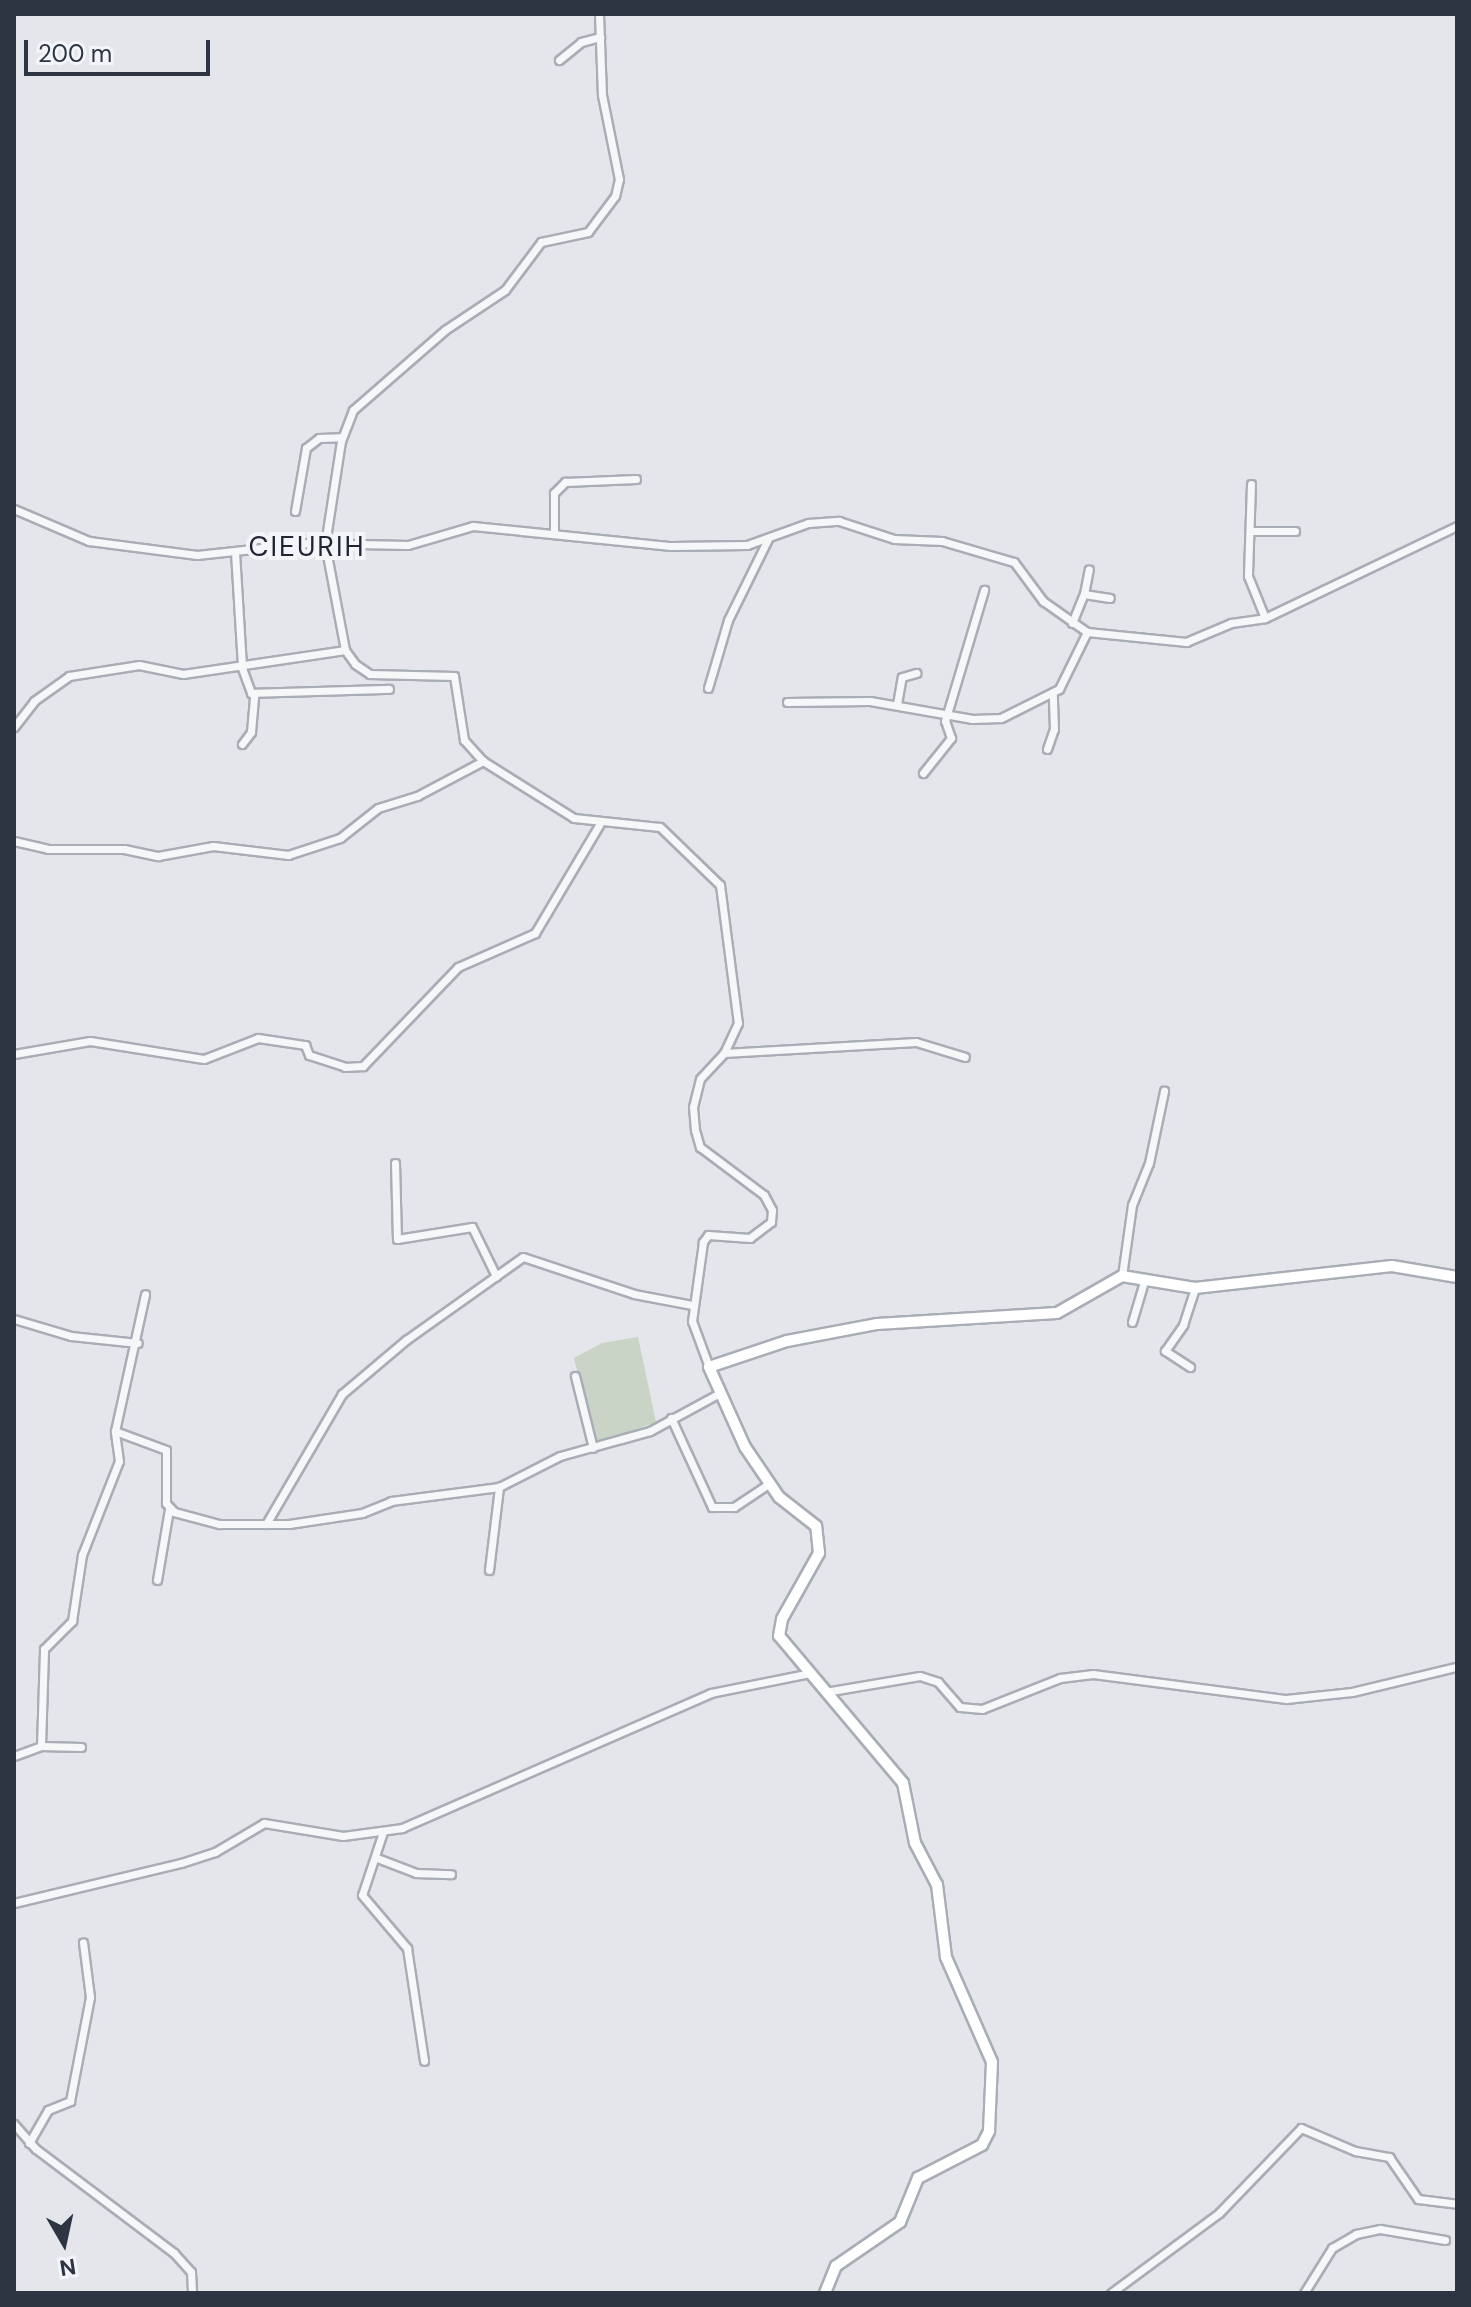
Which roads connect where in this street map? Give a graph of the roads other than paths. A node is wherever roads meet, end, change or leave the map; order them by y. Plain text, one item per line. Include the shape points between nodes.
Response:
1 (599, 14) edge
2 (600, 37) junction
3 (559, 60) dead end
4 (342, 437) junction
5 (636, 479) dead end
6 (1251, 484) dead end
7 (14, 509) edge
8 (295, 511) dead end
9 (1457, 526) edge
10 (1251, 531) junction
11 (1295, 531) dead end
12 (554, 534) junction
13 (768, 539) junction
14 (325, 544) junction
15 (235, 552) junction
16 (1089, 569) dead end
17 (984, 590) dead end
18 (1084, 594) junction
19 (1110, 598) dead end
20 (1265, 618) junction
21 (1072, 623) junction
22 (1087, 632) junction
23 (345, 650) junction
24 (242, 668) junction
25 (916, 673) dead end
26 (708, 688) dead end
27 (389, 689) dead end
28 (1053, 694) junction
29 (254, 695) junction
30 (787, 702) dead end
31 (897, 704) junction
32 (949, 712) junction
33 (14, 727) edge
34 (242, 744) dead end
35 (1047, 749) dead end
36 (483, 761) junction
37 (923, 773) dead end
38 (599, 825) junction
39 (14, 841) edge
40 (724, 1053) junction
41 (14, 1054) edge
42 (965, 1057) dead end
43 (1164, 1091) dead end
44 (395, 1163) dead end
45 (496, 1276) junction
46 (1122, 1276) junction
47 (1146, 1276) junction
48 (1457, 1277) edge
49 (1195, 1288) junction
50 (145, 1294) dead end
51 (692, 1305) junction
52 (14, 1319) edge
53 (1132, 1322) dead end
54 (138, 1343) junction
55 (709, 1367) junction
56 (1190, 1367) dead end
57 (575, 1376) dead end
58 (718, 1394) junction
59 (671, 1418) junction
60 (115, 1431) junction
61 (593, 1448) junction
62 (770, 1483) junction
63 (499, 1487) junction
64 (169, 1509) junction
65 (266, 1524) junction
66 (489, 1570) dead end
67 (157, 1580) dead end
68 (1455, 1667) edge
69 (810, 1673) junction
70 (825, 1692) junction
71 (41, 1746) junction
72 (81, 1747) dead end
73 (14, 1756) edge
74 (383, 1832) junction
75 (377, 1858) junction
76 (451, 1874) dead end
77 (14, 1903) edge
78 (83, 1942) dead end
79 (424, 2061) dead end
80 (14, 2124) edge
81 (29, 2143) junction
82 (1457, 2204) edge
83 (1445, 2240) dead end
84 (192, 2293) edge
85 (825, 2293) edge
86 (1111, 2293) edge
87 (1304, 2293) edge

1 - 2 street
2 - 3 street via 581,42
2 - 4 street via 604,104 619,179 603,216 582,235 541,242 502,292 440,334 356,407
4 - 8 street via 319,438 306,448
4 - 14 street
5 - 12 street via 565,482 554,493
6 - 10 street
7 - 15 street via 89,541 161,553
9 - 20 street
10 - 11 street
10 - 20 street via 1249,578
12 - 13 street via 671,546 747,545
12 - 14 street via 473,526 408,545
13 - 21 street via 808,523 839,521 894,539 942,541 993,554 1014,562 1043,601
13 - 26 street via 728,620
14 - 15 street
14 - 23 street
15 - 24 street
16 - 18 street
17 - 32 street
18 - 19 street
18 - 21 street
20 - 22 street via 1231,623 1186,642
21 - 22 street
22 - 28 street
23 - 24 street
23 - 36 street via 370,674 454,676 464,740
24 - 29 street
24 - 33 street via 179,674 139,665 66,676 34,701
25 - 31 street via 902,677
27 - 29 street
28 - 32 street via 1001,718
28 - 35 street via 1054,729
29 - 34 street via 251,732
30 - 31 street
31 - 32 street
32 - 37 street via 945,723 951,738
36 - 38 street via 559,812
36 - 39 street via 417,796 378,808 340,838 288,855 213,846 158,856 124,849 48,849
38 - 40 street via 660,827 715,876 739,1003
38 - 41 street via 535,933 458,967 363,1066 345,1067 309,1055 305,1045 254,1037 204,1059 90,1041
40 - 42 street via 916,1042
40 - 51 street via 694,1095 700,1147 764,1195 771,1222 750,1238 705,1237
43 - 46 street via 1149,1163 1132,1205
44 - 45 street via 397,1239 472,1227
45 - 51 street via 527,1256 596,1283
45 - 65 street via 342,1394
46 - 47 street
46 - 55 street via 1057,1313 877,1324 787,1341
47 - 49 street
47 - 53 street
48 - 49 street via 1392,1266
49 - 56 street via 1183,1325 1165,1351
50 - 54 street
51 - 55 street via 699,1350
52 - 54 street via 75,1337
54 - 60 street
55 - 58 street
57 - 61 street
58 - 59 street
58 - 62 street
59 - 61 street
59 - 62 street via 712,1507 734,1507
60 - 64 street via 166,1450
60 - 71 street via 119,1458 82,1555 72,1621 44,1649
61 - 63 street via 560,1456
62 - 69 street via 779,1497 810,1516 819,1536 816,1560 779,1631
63 - 65 street
63 - 66 street
64 - 65 street via 219,1524
64 - 67 street
68 - 70 street via 1352,1692 1286,1699 1093,1674 1060,1678 982,1709 960,1707 938,1682 920,1676
69 - 70 street
69 - 74 street via 720,1690 537,1773
70 - 85 street via 903,1783 915,1843 937,1885 946,1957 992,2062 992,2100 982,2145 918,2178 900,2222 836,2266
71 - 72 street
71 - 73 street
74 - 75 street
74 - 77 street via 343,1836 264,1823 204,1856
75 - 76 street via 416,1873
75 - 79 street via 362,1895 407,1948
78 - 81 street via 90,1997 70,2101 48,2110
80 - 81 street
81 - 84 street via 174,2253 191,2272
82 - 86 street via 1418,2199 1389,2157 1355,2151 1301,2128 1219,2213
83 - 87 street via 1380,2229 1356,2234 1332,2248

